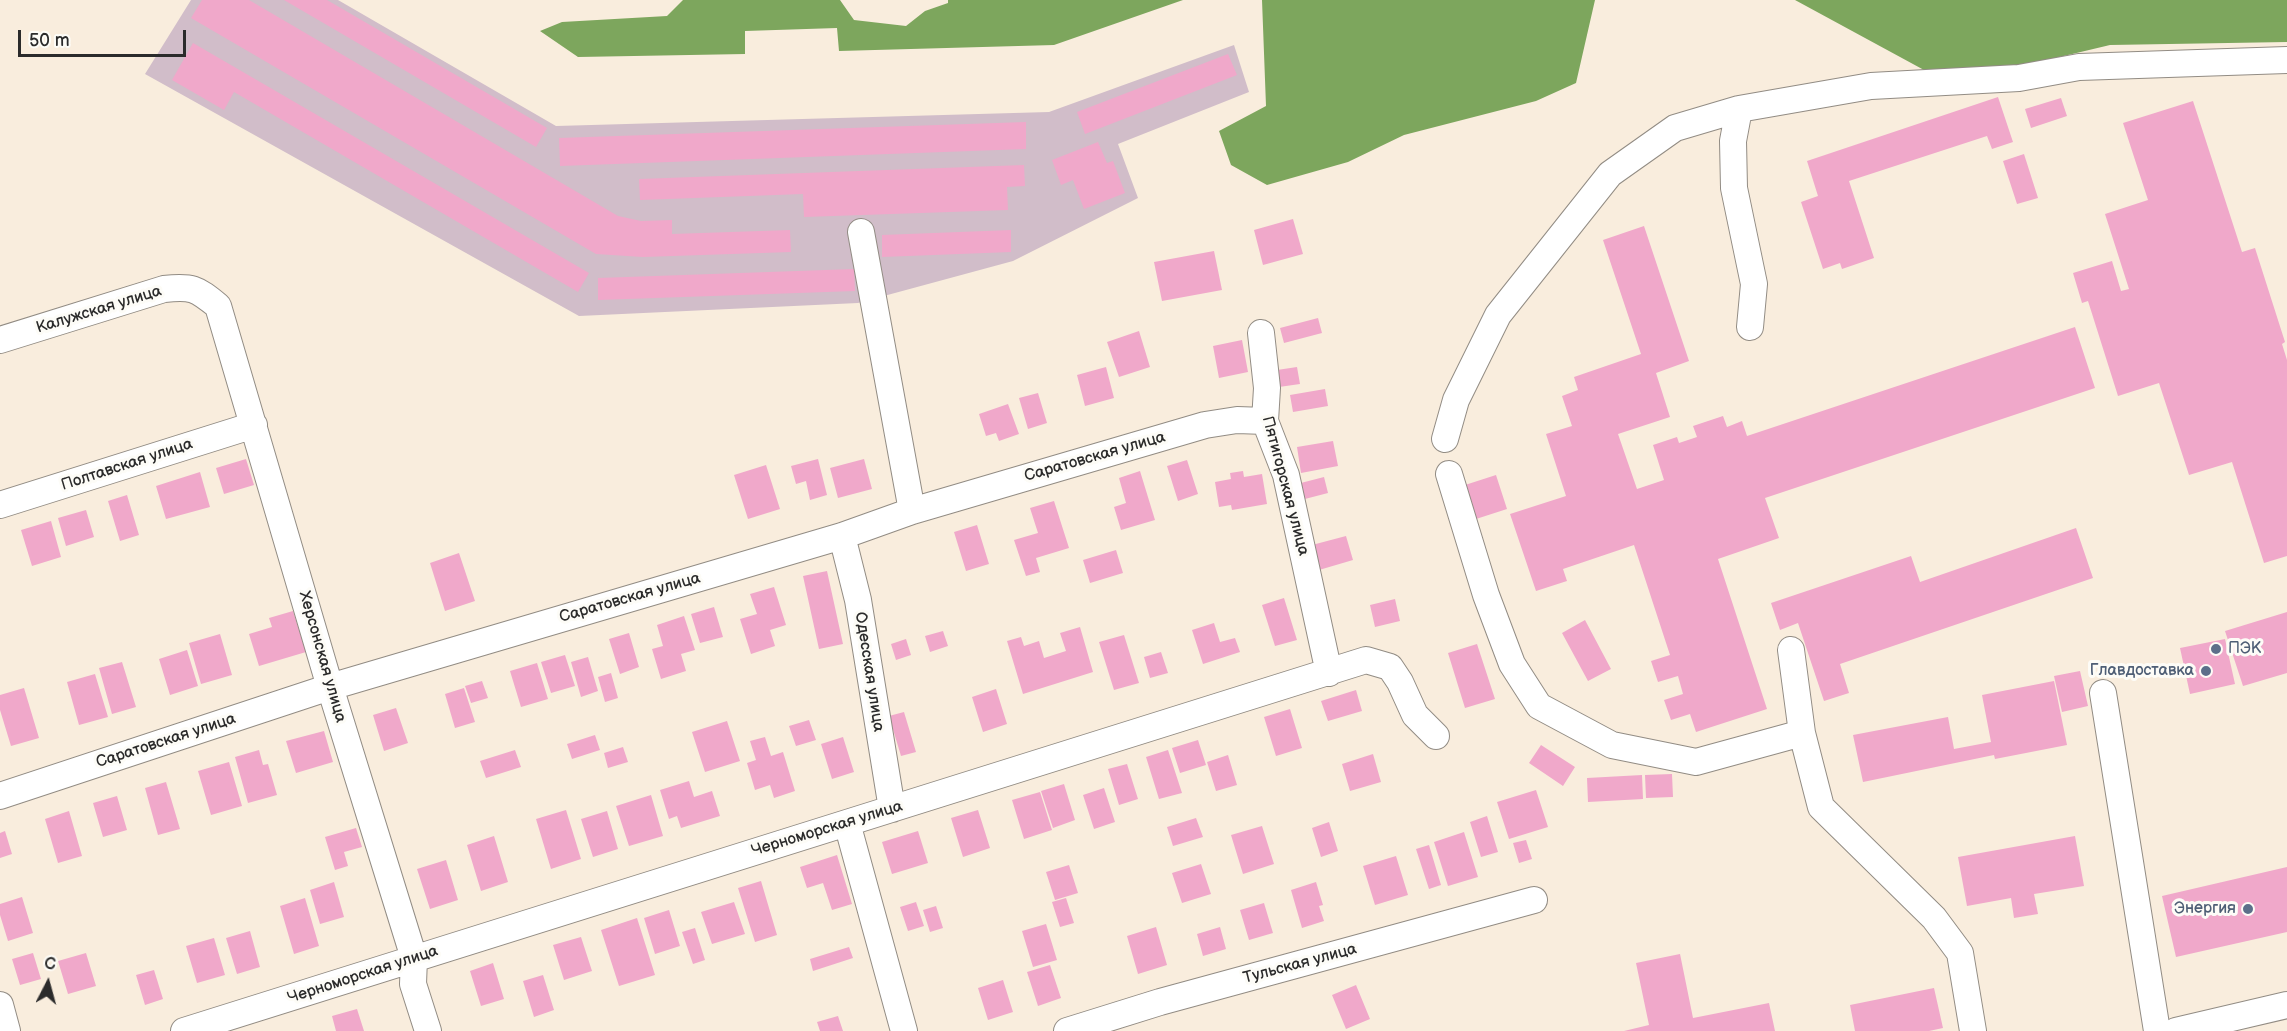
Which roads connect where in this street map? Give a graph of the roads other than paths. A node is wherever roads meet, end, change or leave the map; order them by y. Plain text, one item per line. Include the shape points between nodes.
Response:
1 (2287, 60) edge
2 (1739, 109) junction
3 (861, 232) dead end
4 (199, 290) joint
5 (1750, 327) dead end
6 (1261, 333) dead end
7 (0, 340) edge
8 (1265, 421) junction
9 (254, 425) junction
10 (1446, 439) dead end
11 (1449, 474) dead end
12 (0, 505) edge
13 (912, 511) junction
14 (842, 536) junction
15 (1791, 650) dead end
16 (1329, 673) junction
17 (330, 687) junction
18 (2103, 693) dead end
19 (1802, 733) junction
20 (1436, 736) dead end
21 (0, 796) edge
22 (892, 809) junction
23 (847, 823) junction
24 (1534, 900) dead end
25 (414, 958) junction
26 (0, 1005) edge
27 (2287, 1005) edge
28 (7, 1031) edge
29 (184, 1031) edge
30 (428, 1031) edge
31 (904, 1031) edge
32 (1067, 1031) edge
33 (1974, 1031) edge
34 (2157, 1031) edge
35 (2176, 1031) edge

1 - 2 street via 2079,67 2019,78 1871,86
2 - 5 street via 1733,141 1734,188 1754,284
2 - 10 street via 1675,128 1610,174 1498,315 1456,399
3 - 13 street
4 - 7 street, Калужская улица via 164,289
4 - 9 street, Херсонская улица via 218,306
6 - 8 street, Пятигорская улица via 1267,388
8 - 13 street, Саратовская улица via 1205,425
8 - 16 street, Пятигорская улица via 1286,475
9 - 12 street, Полтавская улица
9 - 17 street, Херсонская улица
11 - 19 street via 1512,664 1539,706 1612,745 1696,762
13 - 14 street, Саратовская улица
14 - 17 street, Саратовская улица
14 - 22 street, Одесская улица via 858,600
15 - 19 street
16 - 20 street, Черноморская улица via 1366,660 1390,667 1415,715
16 - 22 street, Черноморская улица
17 - 21 street, Саратовская улица
17 - 25 street, Херсонская улица
18 - 34 street
19 - 33 street via 1821,807 1934,918 1960,953
22 - 23 street, Черноморская улица
23 - 25 street, Черноморская улица
23 - 31 street
24 - 32 street, Тульская улица
25 - 29 street, Черноморская улица
25 - 30 street, Херсонская улица via 413,984
26 - 28 street
27 - 35 street

